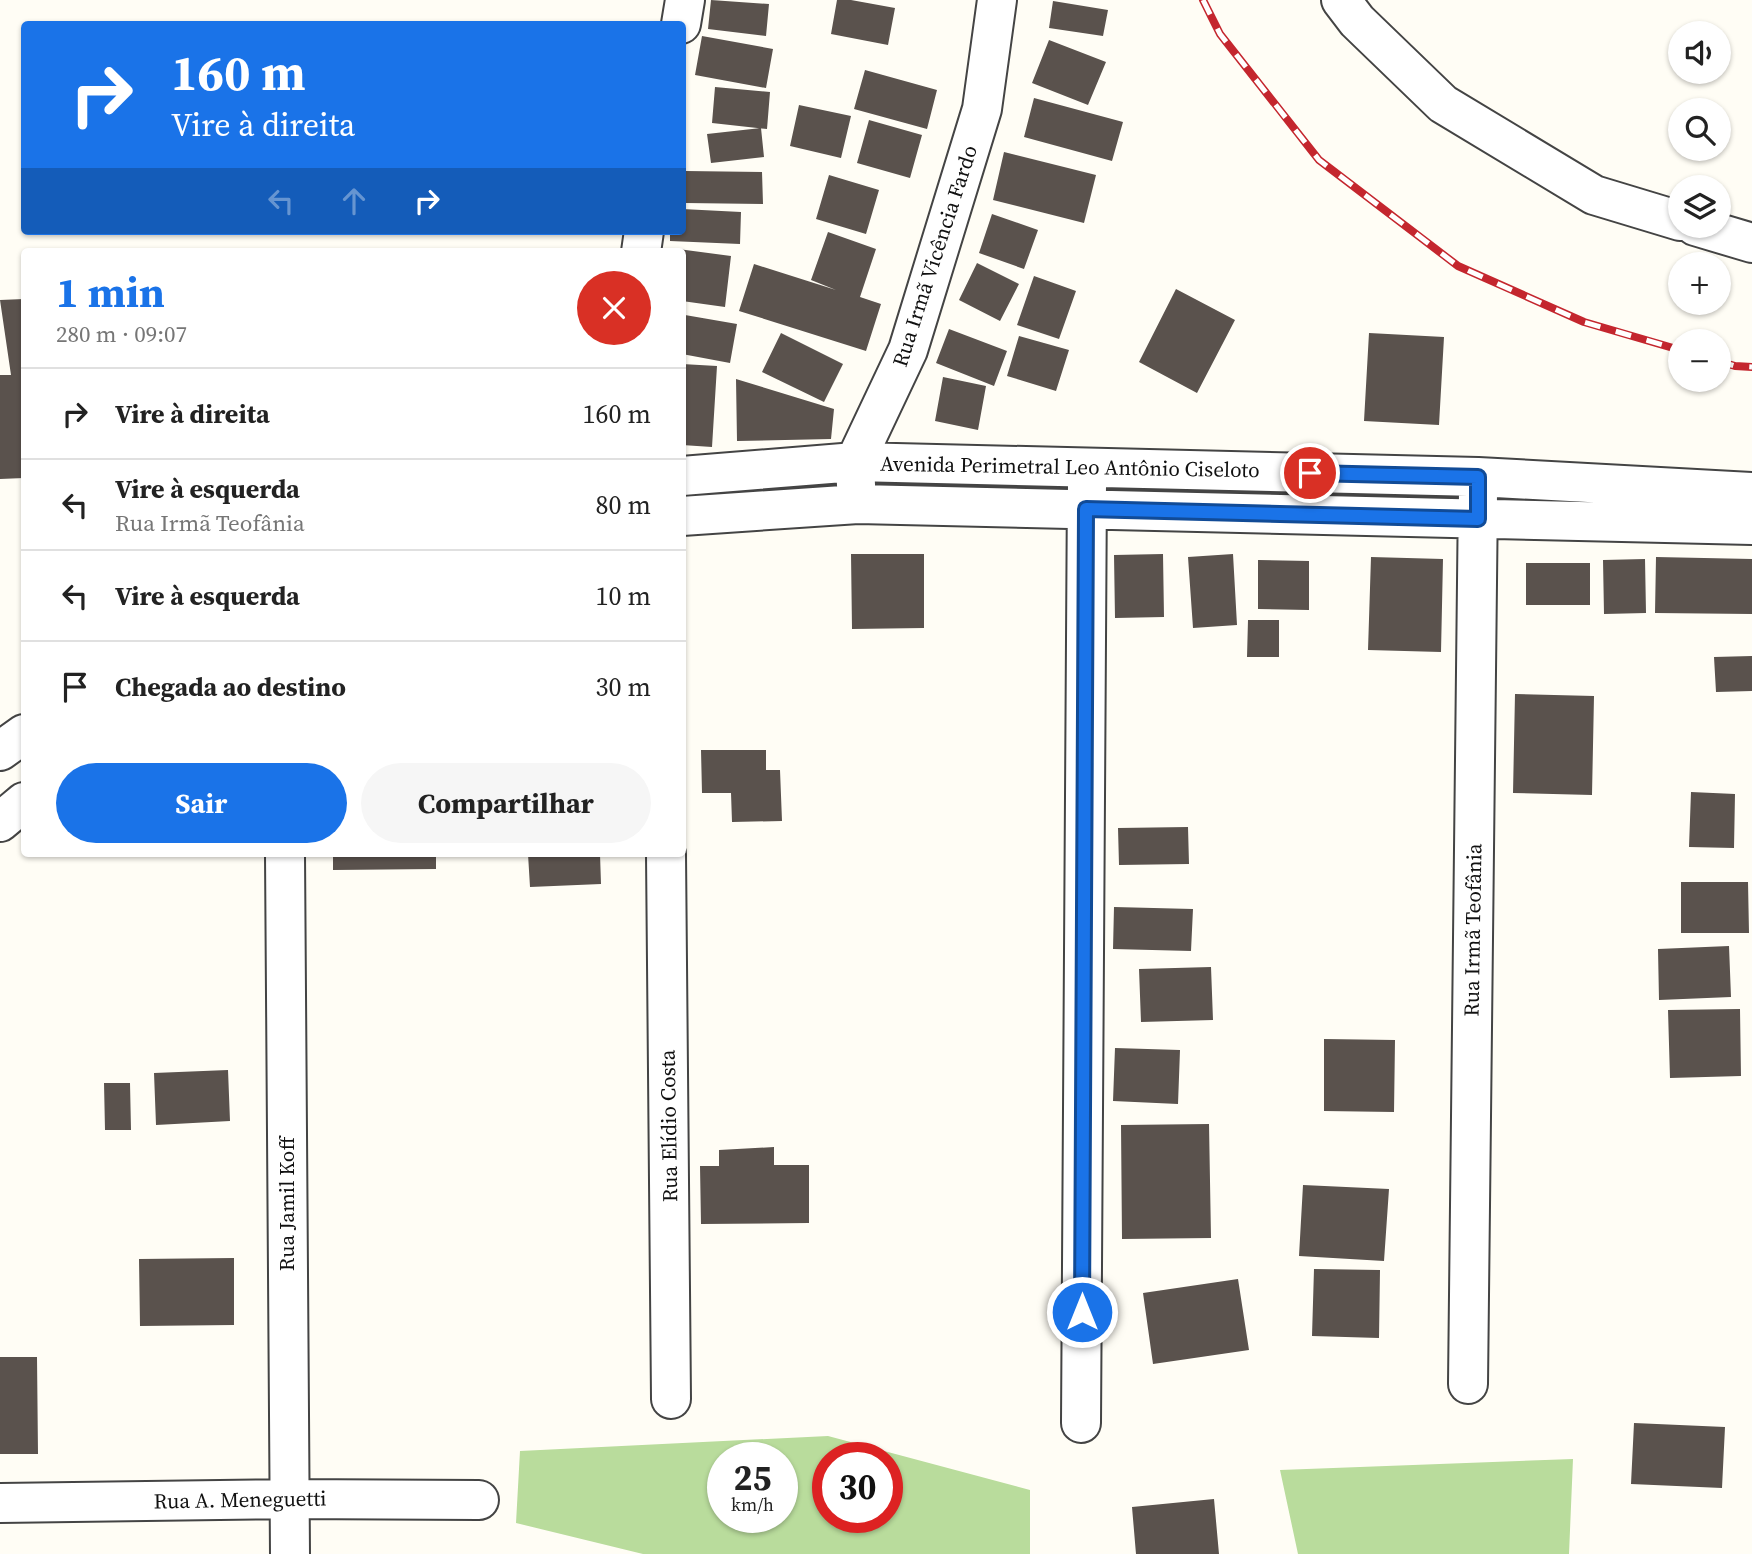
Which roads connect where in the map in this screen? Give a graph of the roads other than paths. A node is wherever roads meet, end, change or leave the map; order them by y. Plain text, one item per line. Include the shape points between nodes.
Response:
1 (685, 0) edge
2 (996, 0) edge
3 (1340, 0) edge
4 (682, 21) edge
5 (1668, 217) edge
6 (1731, 237) edge
7 (1752, 243) edge
8 (855, 461) junction
9 (1087, 467) junction
10 (686, 476) edge
11 (1478, 477) junction
12 (1752, 492) edge
13 (858, 504) junction
14 (1086, 509) junction
15 (686, 516) edge
16 (1478, 519) junction
17 (1752, 525) edge
18 (21, 736) edge
19 (0, 751) edge
20 (21, 804) edge
21 (0, 822) edge
22 (285, 857) edge
23 (666, 857) edge
24 (1468, 1384) dead end
25 (671, 1399) dead end
26 (1081, 1423) dead end
27 (289, 1499) junction
28 (479, 1500) dead end
29 (0, 1503) edge
30 (290, 1554) edge

1 - 4 street
2 - 8 street, Rua Irmã Vicência Fardo via 982,108 908,350
3 - 5 street via 1443,104 1594,195
6 - 7 street
8 - 9 street, Avenida Perimetral Leo Antônio Ciseloto
8 - 10 street, Avenida Perimetral Leo Antônio Ciseloto
8 - 13 street, Rua Irmã Vicência Fardo
9 - 11 street, Avenida Perimetral Leo Antônio Ciseloto
9 - 14 street
11 - 12 street, Avenida Perimetral Leo Antônio Ciseloto
11 - 16 street, Rua Irmã Teofânia
13 - 14 street, Avenida Perimetral Leo Antônio Ciseloto
13 - 15 street, Avenida Perimetral Leo Antônio Ciseloto
14 - 16 street, Avenida Perimetral Leo Antônio Ciseloto
14 - 26 street
16 - 17 street, Avenida Perimetral Leo Antônio Ciseloto
16 - 24 street, Rua Irmã Teofânia
18 - 19 street
20 - 21 street
22 - 27 street, Rua Jamil Koff
23 - 25 street, Rua Elídio Costa
27 - 28 street, Rua A. Meneguetti
27 - 29 street, Rua A. Meneguetti
27 - 30 street, Rua Jamil Koff

